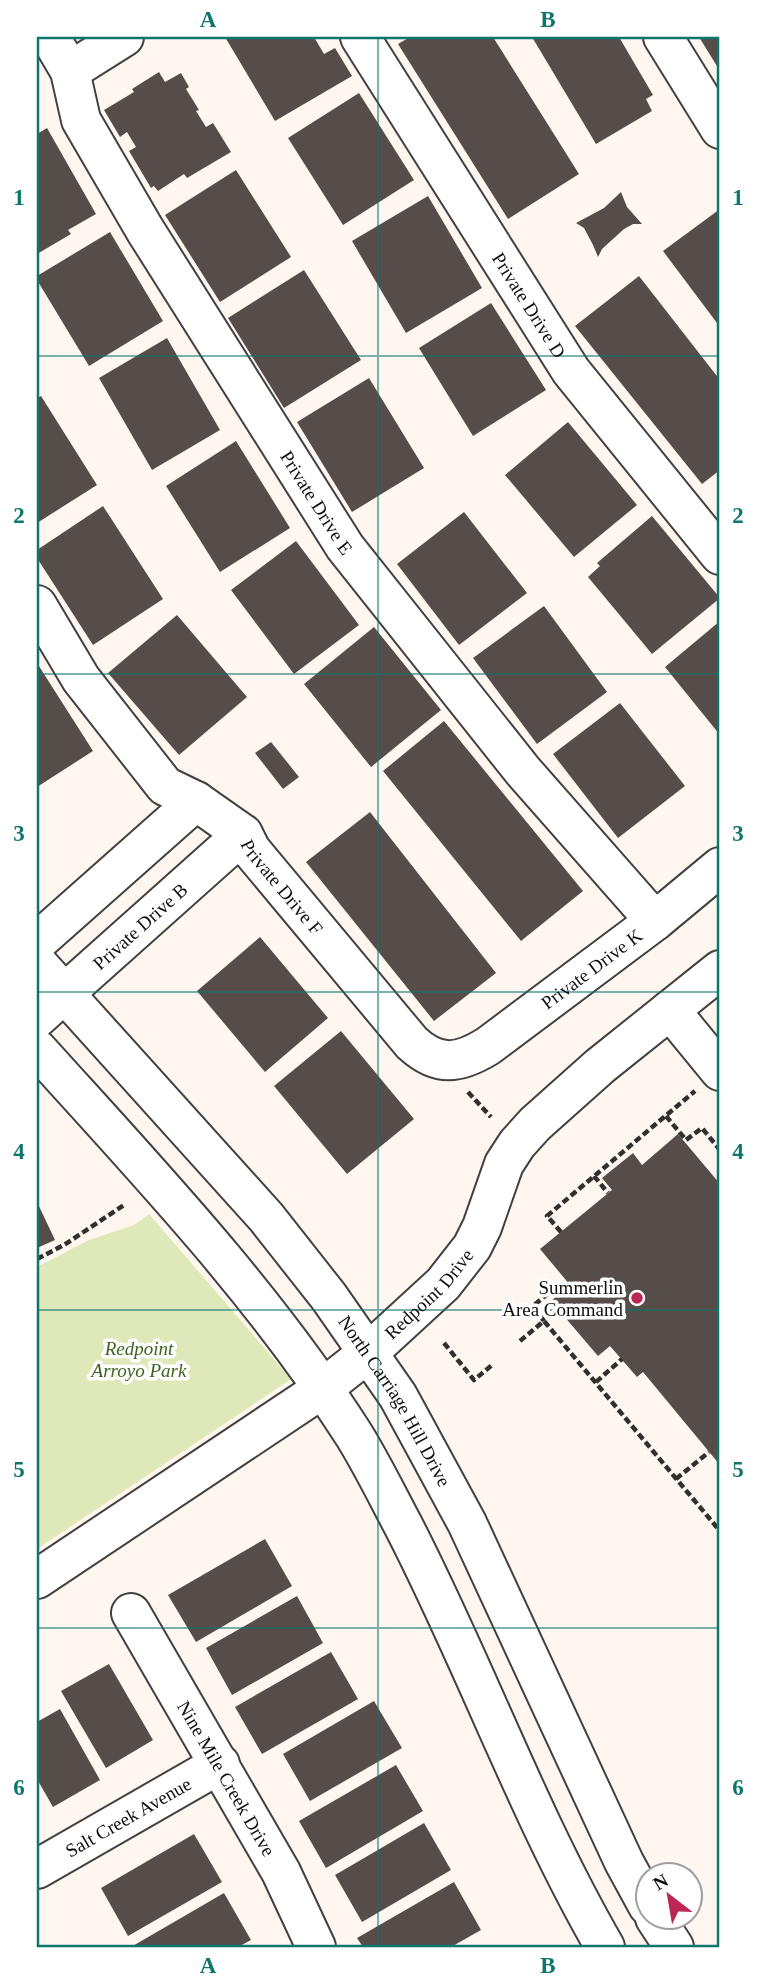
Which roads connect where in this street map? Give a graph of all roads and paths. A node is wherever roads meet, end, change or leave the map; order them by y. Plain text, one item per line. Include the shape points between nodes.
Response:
1 (50, 37) edge
2 (124, 37) edge
3 (360, 37) edge
4 (663, 37) edge
5 (70, 71) junction
6 (720, 129) edge
7 (720, 555) edge
8 (37, 605) edge
9 (196, 801) junction
10 (243, 834) junction
11 (131, 858) junction
12 (720, 867) edge
13 (169, 900) junction
14 (654, 921) junction
15 (37, 942) edge
16 (37, 963) edge
17 (720, 970) edge
18 (50, 1006) edge
19 (670, 1010) junction
20 (37, 1049) edge
21 (461, 1071) junction
22 (720, 1071) edge
23 (691, 1094) dead end
24 (666, 1116) junction
25 (491, 1117) dead end
26 (720, 1150) edge
27 (594, 1176) junction
28 (608, 1193) dead end
29 (124, 1205) dead end
30 (561, 1232) dead end
31 (37, 1259) edge
32 (556, 1296) dead end
33 (544, 1321) junction
34 (520, 1341) dead end
35 (443, 1343) dead end
36 (369, 1352) junction
37 (622, 1359) dead end
38 (492, 1365) dead end
39 (596, 1382) junction
40 (322, 1390) junction
41 (709, 1451) dead end
42 (676, 1479) junction
43 (720, 1531) edge
44 (37, 1579) edge
45 (131, 1613) dead end
46 (220, 1763) junction
47 (37, 1869) edge
48 (634, 1880) edge
49 (664, 1932) edge
50 (316, 1947) edge
51 (605, 1947) edge
52 (674, 1947) edge

1 - 5 street, Private Drive E
2 - 5 street
3 - 7 street, Private Drive D via 570,371
4 - 6 street
5 - 14 street, Private Drive E via 81,120 345,547 523,771
8 - 9 street, Private Drive F via 81,679 165,786
9 - 10 street, Private Drive F
9 - 11 street
10 - 13 street, Private Drive B
10 - 21 street, Private Drive F via 251,850 412,1043
11 - 13 street
11 - 15 street
12 - 14 street, Private Drive K
13 - 18 street, Private Drive B
14 - 21 street, Private Drive K via 472,1056
16 - 18 street, North Carriage Hill Drive
17 - 19 street, Redpoint Drive
18 - 36 street, North Carriage Hill Drive via 266,1217
19 - 22 street
19 - 36 street, Redpoint Drive via 566,1096 517,1144 504,1164 472,1247 443,1284
20 - 40 street via 236,1272
21 - 25 path via 471,1097
23 - 24 path
24 - 26 path via 687,1140 702,1128
24 - 27 path
27 - 28 path
27 - 30 path via 547,1216
29 - 31 path
32 - 33 path via 552,1290 533,1306
33 - 34 path
33 - 39 path
35 - 38 path via 474,1380
36 - 40 street, Redpoint Drive
36 - 48 street, North Carriage Hill Drive via 467,1523
37 - 39 path
39 - 42 path
40 - 44 street, Redpoint Drive
40 - 51 street via 354,1437 416,1550 565,1875
41 - 42 path
42 - 43 path
45 - 46 street, Nine Mile Creek Drive
46 - 47 street, Salt Creek Avenue
46 - 50 street, Nine Mile Creek Drive via 281,1872
49 - 52 street

